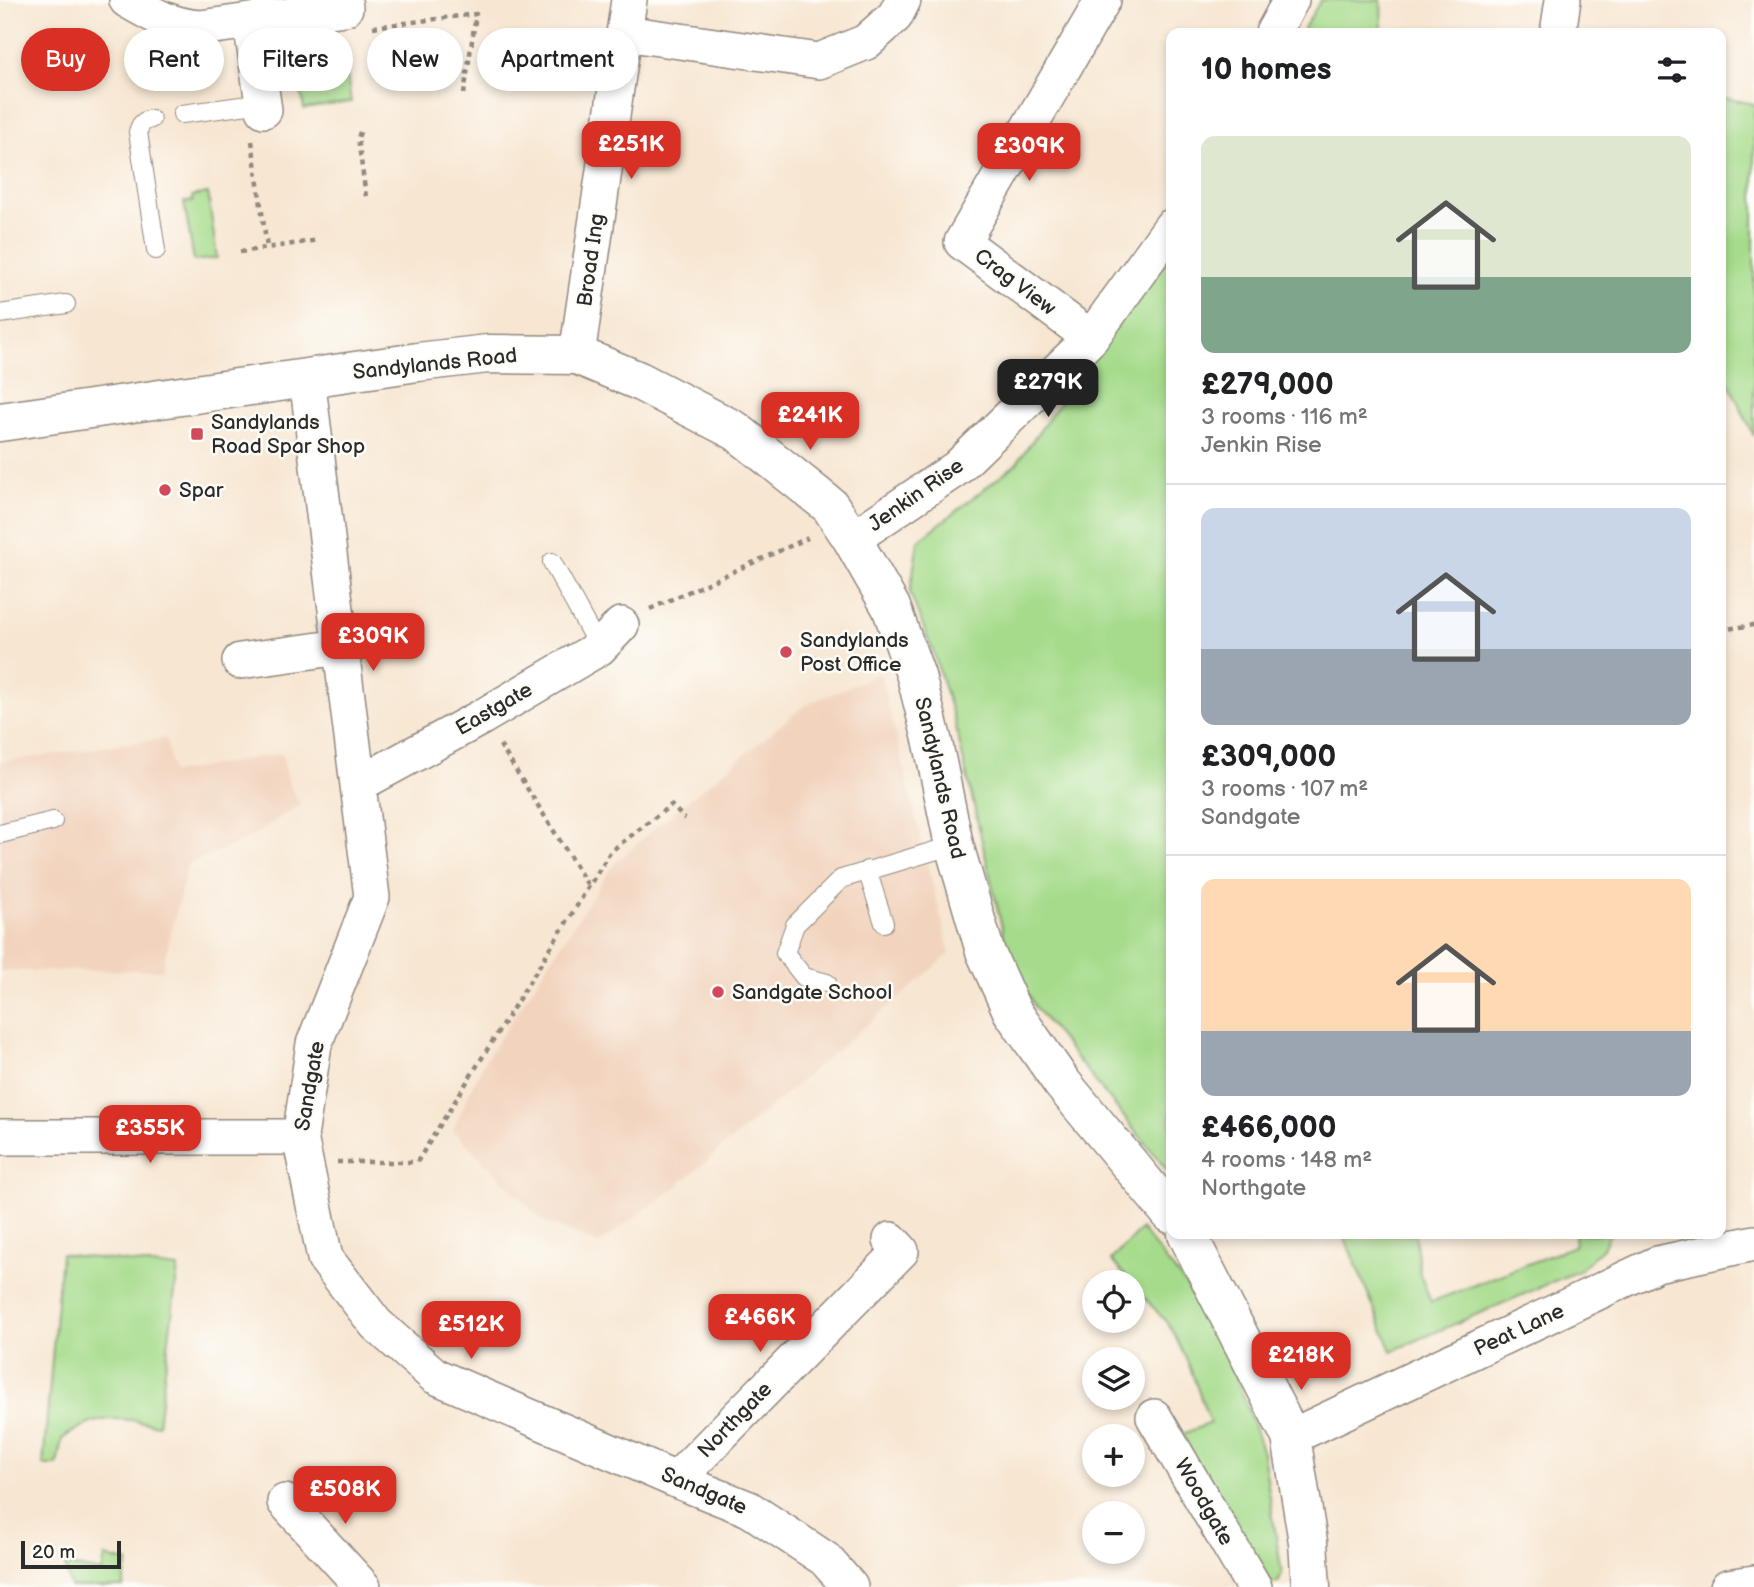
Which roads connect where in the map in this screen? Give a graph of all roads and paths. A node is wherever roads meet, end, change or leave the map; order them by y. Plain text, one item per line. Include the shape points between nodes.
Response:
1 (127, 0) edge
2 (344, 0) edge
3 (903, 0) edge
4 (1103, 0) edge
5 (1291, 0) edge
6 (1563, 0) edge
7 (627, 16) edge
8 (251, 22) junction
9 (369, 27) dead end
10 (1276, 28) edge
11 (1559, 28) edge
12 (464, 94) dead end
13 (182, 114) dead end
14 (259, 115) junction
15 (151, 119) dead end
16 (360, 132) dead end
17 (366, 197) dead end
18 (1166, 234) edge
19 (319, 240) dead end
20 (267, 248) junction
21 (156, 250) dead end
22 (240, 252) dead end
23 (66, 304) dead end
24 (0, 314) edge
25 (1091, 338) junction
26 (577, 355) junction
27 (307, 378) junction
28 (0, 422) edge
29 (830, 506) junction
30 (852, 539) junction
31 (552, 562) dead end
32 (1754, 625) edge
33 (1726, 630) edge
34 (610, 637) junction
35 (341, 647) junction
36 (240, 661) dead end
37 (482, 716) junction
38 (359, 784) junction
39 (685, 819) dead end
40 (53, 821) dead end
41 (0, 834) edge
42 (954, 845) junction
43 (867, 870) junction
44 (589, 887) junction
45 (884, 923) dead end
46 (827, 983) dead end
47 (0, 1137) edge
48 (302, 1149) junction
49 (1166, 1208) edge
50 (1190, 1239) edge
51 (891, 1240) dead end
52 (1754, 1243) edge
53 (1654, 1249) edge
54 (1154, 1417) dead end
55 (1291, 1437) junction
56 (676, 1480) junction
57 (285, 1502) dead end
58 (1754, 1583) edge
59 (363, 1587) edge
60 (850, 1587) edge
61 (1254, 1587) edge
62 (1311, 1587) edge
63 (1728, 1587) edge

1 - 8 street via 181,27
2 - 8 street via 345,8
3 - 7 street via 895,16 866,42 819,61
4 - 25 street, Crag View via 962,242
5 - 10 street
6 - 11 street
7 - 26 street, Broad Ing
8 - 14 street
9 - 12 path via 476,14
13 - 14 lane
14 - 20 path
15 - 21 lane via 139,125 138,132
16 - 17 path
18 - 25 street, Jenkin Rise
19 - 20 path
20 - 22 path
23 - 24 lane
25 - 30 street, Jenkin Rise via 957,468
26 - 27 street, Sandylands Road via 488,354
26 - 29 street, Sandylands Road via 736,431
27 - 28 street, Sandylands Road
27 - 35 street, Sandgate
29 - 30 street, Sandylands Road
29 - 34 path via 811,522 821,532 666,601
30 - 42 street, Sandylands Road via 891,607 916,676
31 - 34 lane
32 - 33 path
34 - 37 street, Eastgate
35 - 36 street
35 - 38 street, Sandgate
37 - 38 street, Eastgate
37 - 44 path
38 - 48 street, Sandgate via 372,897 314,1044
39 - 44 path via 671,805 611,852
40 - 41 lane
42 - 43 lane
42 - 49 street, Sandylands Road via 985,951 1012,1011 1062,1083
43 - 45 lane
43 - 46 lane via 841,879 794,925 785,953 804,977
44 - 48 path via 417,1162
47 - 48 street
48 - 56 street, Sandgate via 325,1258 376,1324 435,1376
50 - 55 street
51 - 56 street, Northgate via 901,1251
52 - 53 street, Peat Lane
53 - 55 street, Peat Lane
54 - 61 street, Woodgate
55 - 62 street
56 - 60 street, Sandgate via 749,1509 825,1559
57 - 59 street
58 - 63 street

